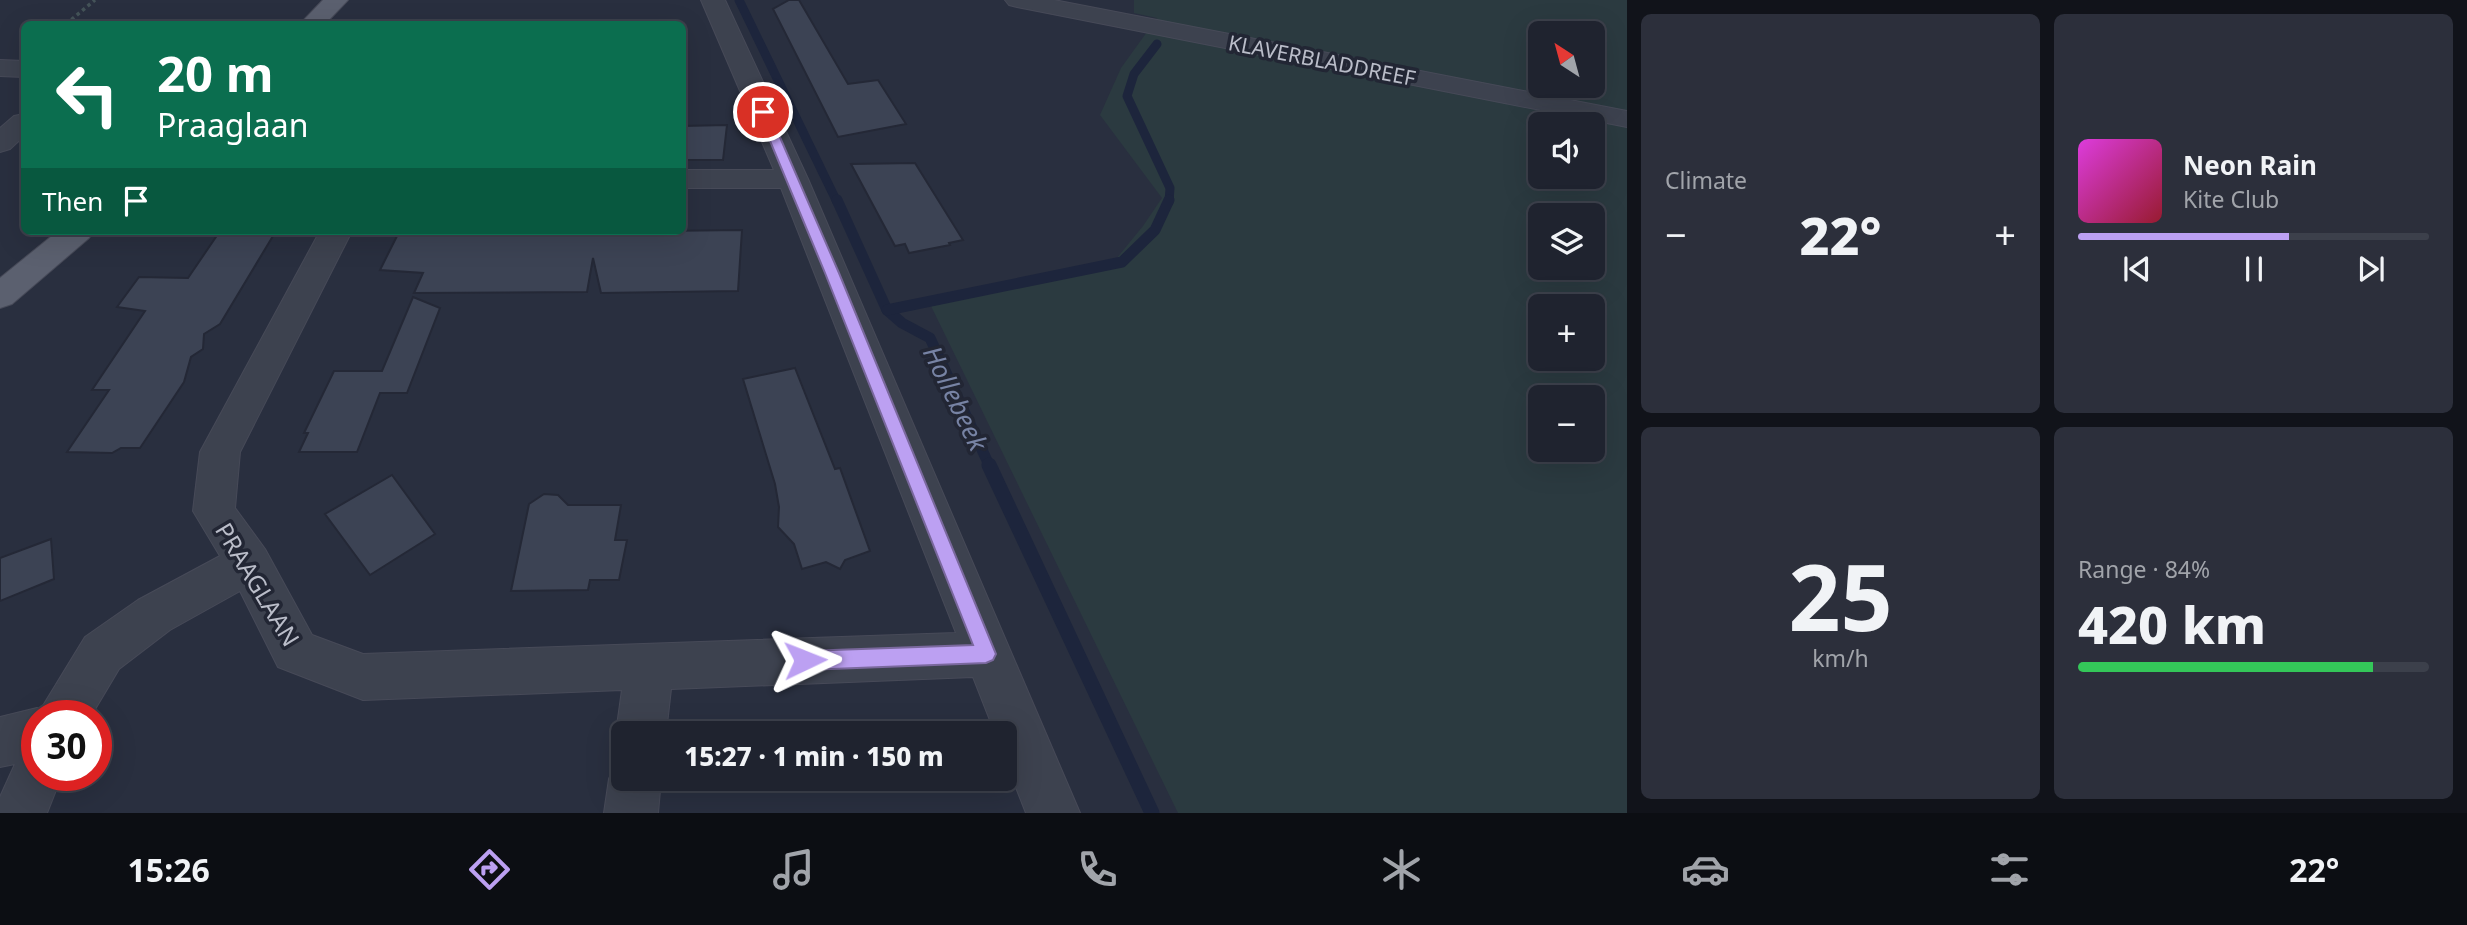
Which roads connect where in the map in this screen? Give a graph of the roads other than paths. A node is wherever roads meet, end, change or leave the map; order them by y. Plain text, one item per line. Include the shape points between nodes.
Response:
1 (336, 0) edge
2 (713, 0) edge
3 (1017, 0) edge
4 (315, 21) edge
5 (0, 68) edge
6 (21, 69) edge
7 (1627, 119) edge
8 (21, 125) edge
9 (0, 143) edge
10 (686, 179) edge
11 (793, 179) junction
12 (73, 235) edge
13 (334, 235) edge
14 (0, 296) edge
15 (249, 563) junction
16 (986, 654) junction
17 (650, 665) junction
18 (73, 700) edge
19 (643, 721) edge
20 (21, 737) edge
21 (0, 742) edge
22 (29, 791) edge
23 (634, 791) edge
24 (20, 813) edge
25 (631, 813) edge
26 (1053, 813) edge

1 - 4 main road
2 - 11 street
3 - 7 street, KLAVERBLADDREEF
5 - 6 street
8 - 9 street
10 - 11 street
11 - 16 street
12 - 14 main road
13 - 15 street, PRAAGLAAN via 220,452 214,511
15 - 17 street, PRAAGLAAN via 295,651 363,677
15 - 18 street via 154,615 102,653
16 - 17 street, PRAAGLAAN
16 - 26 street
17 - 19 street
20 - 21 street
22 - 24 street
23 - 25 street

